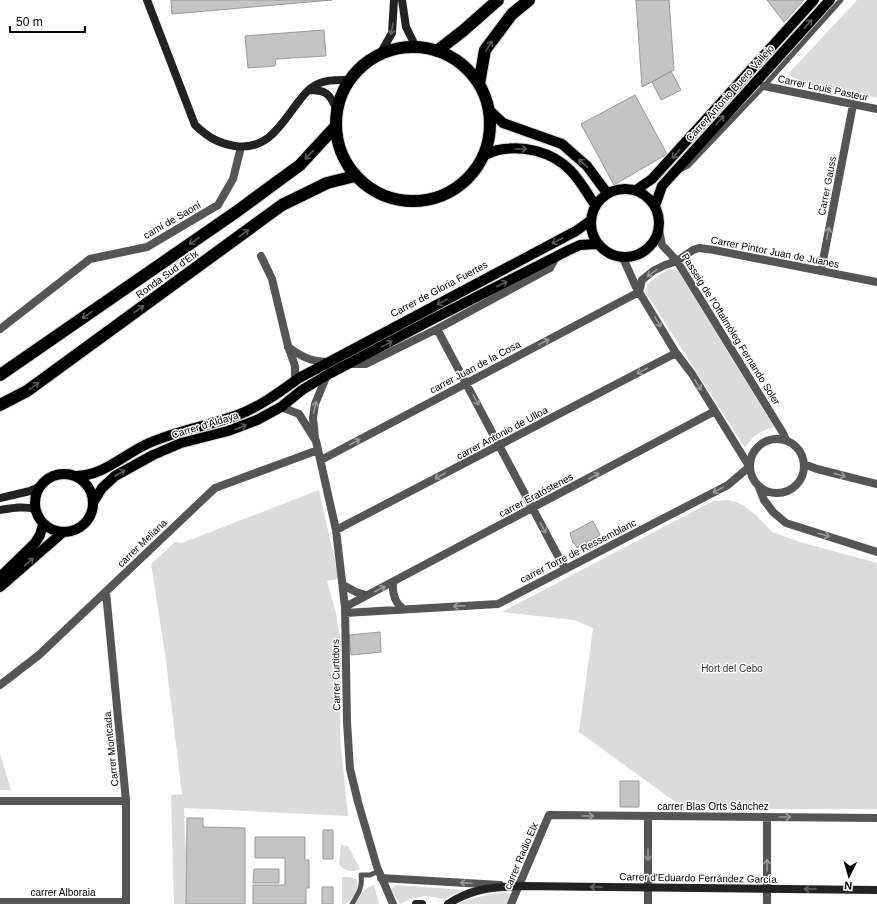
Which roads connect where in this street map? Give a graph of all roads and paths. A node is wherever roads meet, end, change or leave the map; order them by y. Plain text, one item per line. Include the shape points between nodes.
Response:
1 (147, 0) edge
2 (394, 0) edge
3 (402, 0) edge
4 (498, 0) edge
5 (529, 0) edge
6 (814, 0) edge
7 (830, 0) edge
8 (841, 0) edge
9 (416, 47) junction
10 (437, 51) junction
11 (380, 54) junction
12 (350, 80) junction
13 (479, 84) junction
14 (764, 86) junction
15 (309, 90) junction
16 (853, 105) junction
17 (336, 108) junction
18 (877, 109) edge
19 (489, 110) junction
20 (336, 127) junction
21 (242, 147) junction
22 (484, 156) junction
23 (674, 172) junction
24 (355, 176) junction
25 (636, 190) junction
26 (607, 193) junction
27 (595, 205) junction
28 (655, 206) junction
29 (590, 221) junction
30 (659, 230) junction
31 (596, 244) junction
32 (261, 256) dead end
33 (556, 257) junction
34 (623, 258) junction
35 (677, 261) junction
36 (821, 271) junction
37 (877, 282) edge
38 (639, 292) junction
39 (0, 329) edge
40 (437, 329) junction
41 (288, 346) junction
42 (676, 353) junction
43 (327, 362) junction
44 (351, 364) junction
45 (327, 375) junction
46 (0, 376) edge
47 (297, 379) junction
48 (466, 382) junction
49 (0, 405) edge
50 (281, 407) junction
51 (715, 411) junction
52 (786, 440) junction
53 (316, 441) junction
54 (499, 445) junction
55 (318, 450) junction
56 (320, 460) junction
57 (804, 464) junction
58 (749, 467) junction
59 (76, 476) junction
60 (877, 484) edge
61 (40, 487) junction
62 (759, 487) junction
63 (0, 498) edge
64 (94, 501) junction
65 (533, 508) junction
66 (35, 509) junction
67 (0, 510) edge
68 (43, 524) junction
69 (336, 530) junction
70 (62, 533) junction
71 (877, 552) edge
72 (565, 569) junction
73 (0, 577) edge
74 (393, 582) junction
75 (343, 585) junction
76 (0, 587) edge
77 (106, 592) junction
78 (366, 595) junction
79 (403, 609) junction
80 (345, 610) junction
81 (0, 685) edge
82 (0, 801) edge
83 (126, 801) junction
84 (549, 816) joint
85 (648, 816) junction
86 (767, 817) junction
87 (877, 818) edge
88 (380, 875) junction
89 (519, 886) junction
90 (648, 887) junction
91 (767, 889) junction
92 (877, 890) edge
93 (0, 902) edge
94 (126, 903) edge
95 (352, 904) edge
96 (392, 904) edge
97 (416, 904) edge
98 (422, 904) edge
99 (448, 904) edge
100 (511, 904) edge
101 (648, 904) edge
102 (767, 904) edge

1 - 21 main road via 195,125 207,136 222,144
2 -> 11 main road via 392,33
3 - 9 main road via 406,27
4 - 10 highway
13 -> 5 highway via 485,50 512,14
6 -> 25 main road, Carrer Antonio Buero Vallejo via 652,179
23 -> 7 main road, Carrer Antonio Buero Vallejo
8 - 14 lane
9 - 10 highway
9 - 11 highway
10 - 13 highway via 453,58
11 - 12 highway via 363,65
12 - 15 main road via 325,81
12 - 17 highway
13 - 19 highway
14 - 16 street, Carrer Louis Pasteur
14 - 23 lane via 688,166
15 - 17 main road via 324,92 332,98
15 - 21 main road via 272,136 254,146
16 - 18 street, Carrer Louis Pasteur
36 -> 16 street, Carrer Gauss
17 - 20 highway
19 - 22 highway via 490,134
26 -> 19 main road via 587,166 562,144 503,123
20 - 24 highway via 341,153
20 -> 46 highway, Ronda Sud d'Elx via 300,165
21 - 39 street, camí de Saoní via 233,179 218,205 147,247 90,259
22 - 24 highway via 469,177 449,193 425,201 399,200 375,192
22 -> 27 main road via 498,150 523,148 550,155 569,169
23 - 28 main road, Carrer Antonio Buero Vallejo via 662,186
49 -> 24 highway, Ronda Sud d'Elx via 27,391 282,205 327,183
25 - 26 main road via 621,188
25 - 28 main road via 647,196
26 - 27 main road
27 - 29 main road
28 - 30 main road
29 - 31 main road via 591,233
29 -> 43 main road, Carrer de Gloria Fuertes via 576,231
30 - 34 main road via 654,242 646,251
30 - 35 street, Passeig de l'Oftalmòleg Fernando Soler via 662,245
31 - 33 main road via 580,245
31 - 34 main road via 613,256
32 - 41 street via 272,279
33 - 40 street via 550,268
44 -> 33 main road
34 - 38 street
35 - 36 street, Carrer Pintor Juan de Juanes via 699,248
35 -> 38 street, Carrer Pintor Juan de Juanes via 659,268 642,280
35 - 52 street, Passeig de l'Oftalmòleg Fernando Soler
36 - 37 street, Carrer Pintor Juan de Juanes
38 -> 42 street
48 -> 38 street, carrer Juan de la Cosa
40 - 44 street via 366,364
40 - 48 street
41 - 43 street via 302,357 314,362
41 - 47 street
42 -> 51 street
42 -> 54 street, carrer Antonio de Ulloa
43 - 47 main road, Carrer de Gloria Fuertes
44 - 45 main road
45 - 50 main road, Carrer d'Aldaya
53 -> 45 street, Carrer Curtidors via 313,418 315,404
47 - 59 main road, Carrer d'Aldaya via 241,414 176,432 146,444 105,469 86,476
48 -> 54 street
56 -> 48 street, carrer Juan de la Cosa
50 - 53 street, Carrer Curtidors via 299,414
64 -> 50 main road, Carrer d'Aldaya via 102,488 115,476 153,455 182,443 235,429
51 - 58 street
65 -> 51 street, carrer Eratóstenes
52 - 57 street via 800,451
52 - 58 street via 773,439 760,444 753,452
53 - 55 street, Carrer Curtidors
54 - 65 street
54 -> 69 street, carrer Antonio de Ulloa
55 - 56 street, Carrer Curtidors
55 - 77 street, carrer Meliana via 215,488
56 - 69 street, Carrer Curtidors
57 -> 60 street
57 - 62 street via 803,474 793,488 780,493 769,492
58 - 62 street via 752,478
58 -> 72 street, carrer Torre de Ressemblanc via 728,485
59 - 61 main road via 60,474 45,481
59 - 64 main road via 88,486
61 - 63 main road
61 - 66 main road via 34,501
62 -> 71 street via 764,500 786,523
64 - 70 main road via 90,517 85,524 71,532
65 -> 72 street
65 - 74 street, carrer Eratóstenes
66 - 67 main road via 16,507
66 - 68 main road
68 - 70 main road via 55,532
68 - 73 main road via 35,543
69 - 75 street, Carrer Curtidors
76 -> 70 main road
72 -> 79 street, carrer Torre de Ressemblanc via 498,604
78 -> 74 street, carrer Eratóstenes
74 - 79 street via 394,597
75 - 78 street
75 - 80 street, Carrer Curtidors
77 - 81 street, carrer Meliana via 39,655
77 - 83 street, Carrer Montcada
78 - 80 street, carrer Eratóstenes
79 - 80 street, carrer Torre de Ressemblanc
80 - 88 street, Carrer Curtidors via 350,769
82 - 83 street
83 - 94 street, Carrer Montcada
84 -> 85 street, carrer Blas Orts Sánchez
84 - 89 street, carrer Radio Elx
85 - 86 street, carrer Blas Orts Sánchez
85 -> 90 street
86 -> 87 street, carrer Blas Orts Sánchez
91 -> 86 street
89 -> 88 street, Carrer d'Eduardo Ferrández García
88 - 95 lane via 361,875 360,891
88 - 96 street, Carrer Curtidors
90 -> 89 main road, Carrer d'Eduardo Ferrández García
89 - 99 main road, Carrer d'Eduardo Ferrández García via 481,889
89 - 100 street, carrer Radio Elx
90 - 91 main road, Carrer d'Eduardo Ferrández García
90 - 101 street
92 -> 91 main road, Carrer d'Eduardo Ferrández García
91 - 102 street
93 - 94 street, carrer Alboraia
97 - 98 main road

